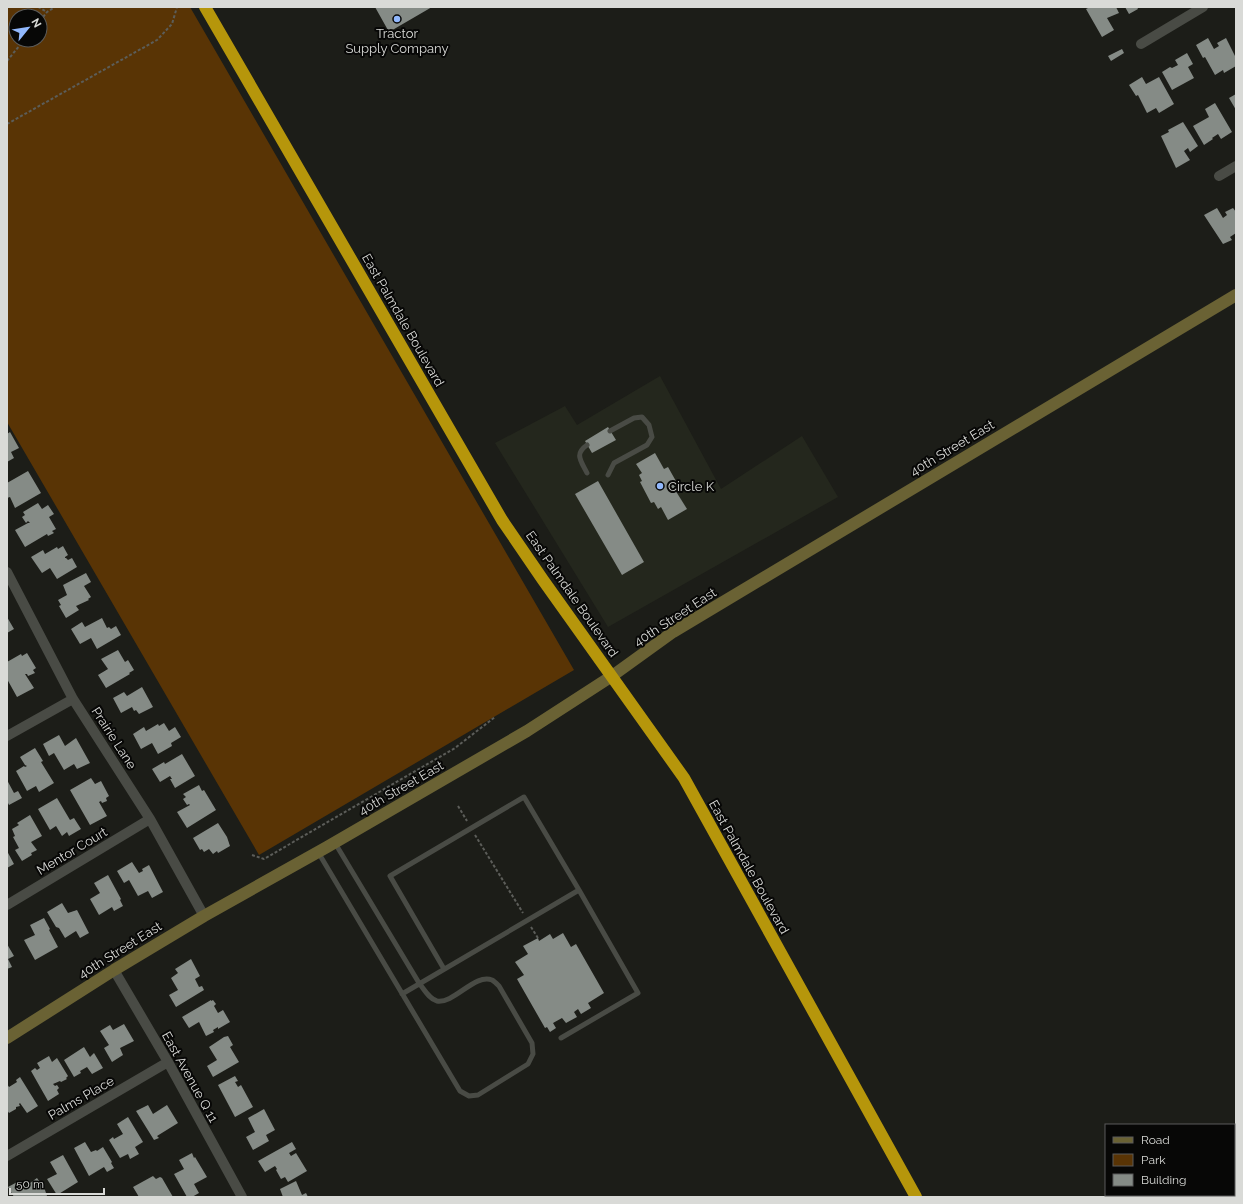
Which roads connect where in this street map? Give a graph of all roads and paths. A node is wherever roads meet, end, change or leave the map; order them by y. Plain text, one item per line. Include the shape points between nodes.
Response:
1 (177, 7) edge
2 (205, 7) edge
3 (1203, 7) edge
4 (1141, 44) dead end
5 (17, 48) edge
6 (7, 60) edge
7 (7, 124) edge
8 (1236, 166) edge
9 (1219, 176) dead end
10 (1236, 295) edge
11 (610, 431) dead end
12 (587, 445) dead end
13 (587, 473) dead end
14 (608, 475) dead end
15 (7, 572) edge
16 (612, 676) junction
17 (72, 699) junction
18 (495, 717) dead end
19 (7, 736) edge
20 (458, 806) dead end
21 (150, 819) junction
22 (471, 828) junction
23 (335, 842) junction
24 (318, 852) junction
25 (252, 855) dead end
26 (579, 890) junction
27 (7, 905) edge
28 (204, 916) junction
29 (527, 920) junction
30 (538, 938) dead end
31 (444, 968) junction
32 (114, 970) junction
33 (420, 983) junction
34 (402, 994) junction
35 (7, 1038) edge
36 (561, 1038) dead end
37 (168, 1062) junction
38 (7, 1156) edge
39 (242, 1197) edge
40 (916, 1197) edge

1 - 7 path via 172,24 157,40
2 - 16 highway, East Palmdale Boulevard via 502,520
3 - 4 street
5 - 6 path
8 - 9 street
10 - 16 main road, 40th Street East via 680,628
11 - 14 lane via 634,418 642,417 649,425 652,437 647,445 614,463
12 - 13 lane via 579,454
15 - 17 street, Prairie Lane
16 - 23 main road, 40th Street East via 527,730
16 - 40 highway, East Palmdale Boulevard via 684,778
17 - 19 street
17 - 21 street, Prairie Lane
18 - 25 path via 455,748 264,859
20 - 22 path
21 - 27 street, Mentor Court
21 - 28 street, Prairie Lane
22 - 26 lane via 524,797
22 - 29 path
22 - 31 lane via 390,876
23 - 24 main road, 40th Street East
23 - 33 lane
24 - 28 main road, 40th Street East
24 - 34 lane
26 - 29 lane
26 - 36 lane via 638,993
28 - 32 main road, 40th Street East
29 - 30 path
29 - 31 lane
31 - 33 lane
32 - 35 main road, 40th Street East
32 - 37 street, East Avenue Q 11
33 - 34 lane
33 - 34 lane via 429,996 444,1001 481,980 491,980 500,986 532,1042 533,1054 528,1064 478,1095 469,1096 460,1091
37 - 38 street, Palms Place
37 - 39 street, East Avenue Q 11

